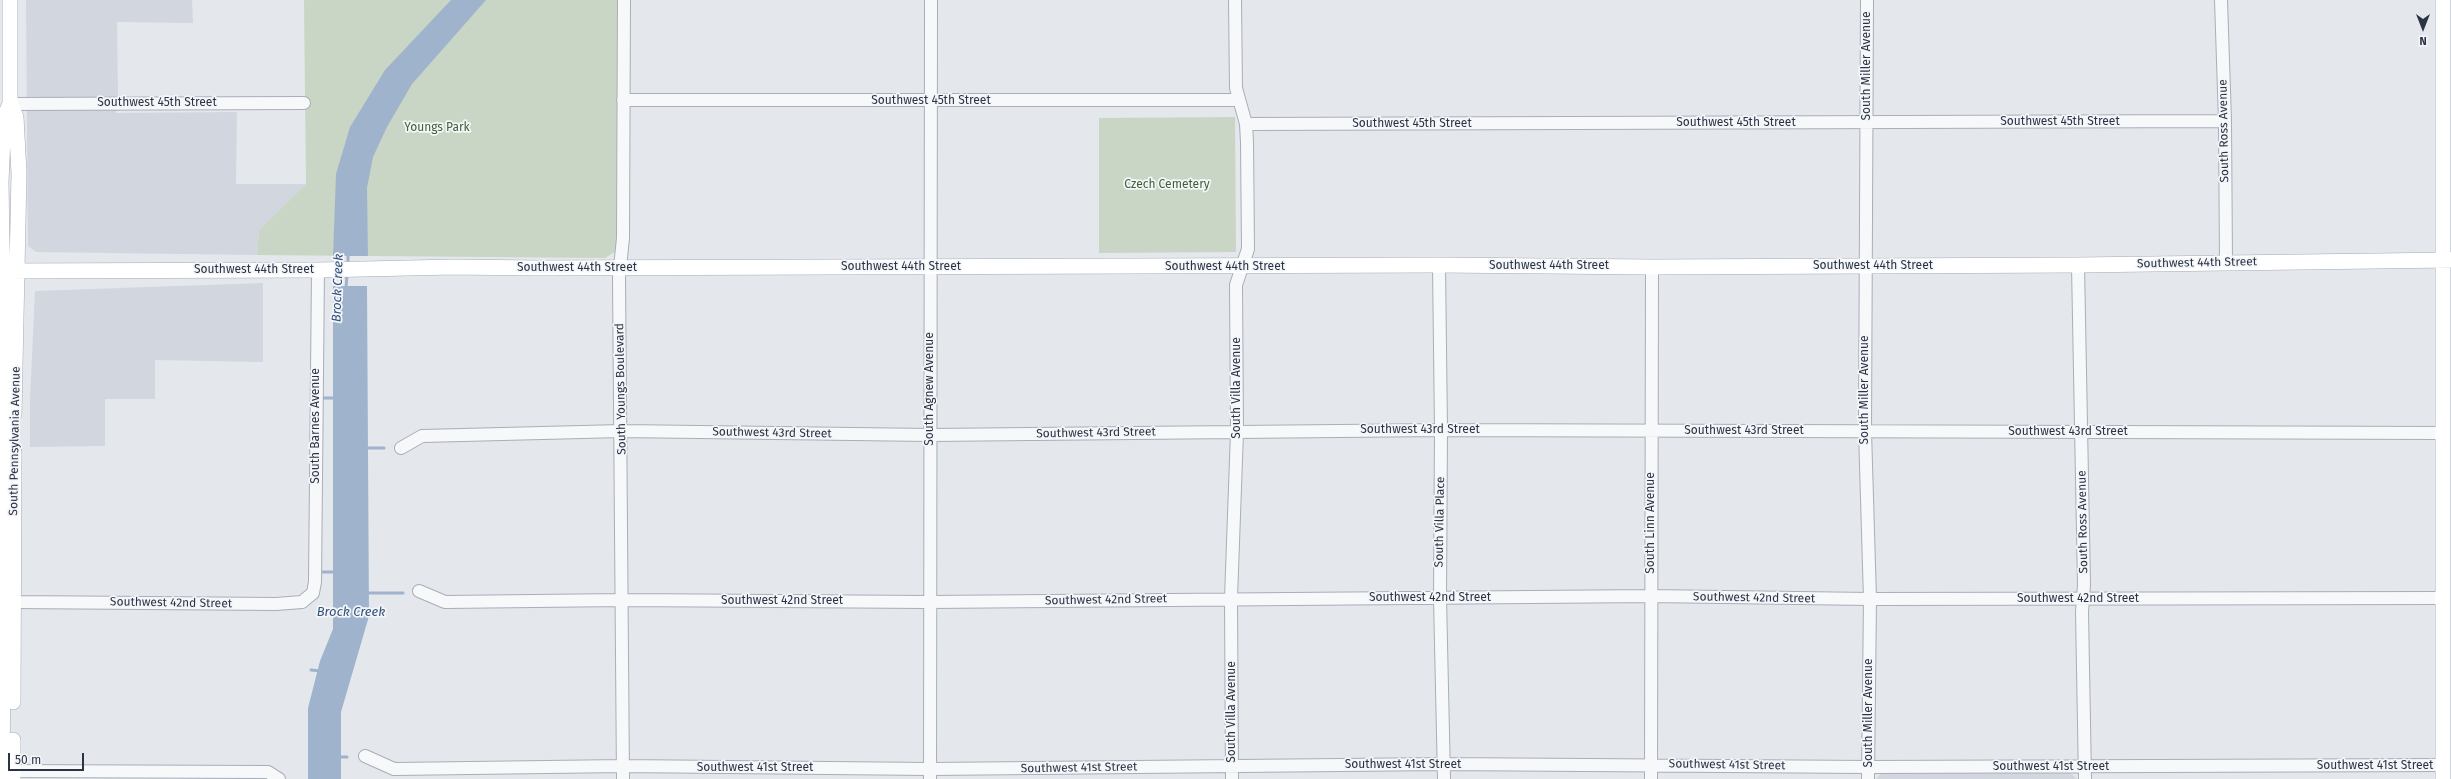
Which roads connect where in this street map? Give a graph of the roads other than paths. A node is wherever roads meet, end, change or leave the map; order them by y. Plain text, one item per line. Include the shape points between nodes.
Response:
1 (10, 0) edge
2 (624, 0) edge
3 (930, 0) edge
4 (1236, 0) edge
5 (1867, 0) edge
6 (2221, 0) edge
7 (2443, 0) edge
8 (623, 100) junction
9 (1238, 100) junction
10 (930, 102) junction
11 (304, 103) dead end
12 (10, 104) junction
13 (1867, 122) junction
14 (2225, 122) junction
15 (1246, 124) junction
16 (2447, 260) edge
17 (2226, 263) junction
18 (1438, 265) junction
19 (1866, 265) junction
20 (2078, 265) junction
21 (930, 266) junction
22 (1242, 267) junction
23 (1652, 267) junction
24 (620, 268) junction
25 (18, 270) junction
26 (318, 270) junction
27 (1, 271) edge
28 (6, 414) edge
29 (1441, 430) junction
30 (622, 431) junction
31 (1650, 431) junction
32 (1865, 431) junction
33 (1237, 432) junction
34 (2081, 432) junction
35 (2442, 433) junction
36 (930, 435) junction
37 (401, 448) dead end
38 (1, 580) edge
39 (315, 582) joint
40 (419, 591) dead end
41 (1651, 596) junction
42 (1231, 598) junction
43 (1440, 598) junction
44 (2443, 598) junction
45 (1870, 599) junction
46 (2083, 599) junction
47 (623, 600) junction
48 (14, 602) junction
49 (929, 602) junction
50 (2, 718) edge
51 (365, 756) dead end
52 (1444, 764) junction
53 (1651, 764) junction
54 (623, 766) junction
55 (1232, 766) junction
56 (2085, 766) junction
57 (2443, 772) edge
58 (1868, 773) edge
59 (930, 774) edge
60 (7, 775) edge
61 (279, 779) edge
62 (623, 779) edge
63 (1232, 779) edge
64 (1444, 779) edge
65 (1651, 779) edge
66 (2085, 779) edge

1 - 12 main road, South Pennsylvania Avenue
2 - 8 street, South Youngs Boulevard
3 - 10 street, South Agnew Avenue
4 - 9 street, South Villa Avenue via 1235,74
5 - 13 street, South Miller Avenue
6 - 14 street, South Ross Avenue
7 - 16 main road
8 - 10 street, Southwest 45th Street
8 - 24 street, South Youngs Boulevard via 623,238
9 - 10 street, Southwest 45th Street
9 - 15 street, South Villa Avenue
10 - 21 street, South Agnew Avenue
11 - 12 street, Southwest 45th Street
12 - 25 main road, South Pennsylvania Avenue via 16,117 19,173
12 - 27 main road, South Pennsylvania Avenue via 4,117
13 - 14 street, Southwest 45th Street
13 - 15 street, Southwest 45th Street
13 - 19 street, South Miller Avenue
14 - 17 street, South Ross Avenue
15 - 22 street, South Villa Avenue via 1248,249
16 - 17 main road, Southwest 44th Street
16 - 35 main road
17 - 20 main road, Southwest 44th Street
18 - 22 main road, Southwest 44th Street
18 - 23 main road, Southwest 44th Street
18 - 29 street, South Villa Place
19 - 20 main road, Southwest 44th Street
19 - 23 main road, Southwest 44th Street
19 - 32 street, South Miller Avenue
20 - 34 street, South Ross Avenue
21 - 22 main road, Southwest 44th Street
21 - 24 main road, Southwest 44th Street
21 - 36 street, South Agnew Avenue
22 - 33 street, South Villa Avenue via 1236,285
23 - 31 street, South Linn Avenue
24 - 26 main road, Southwest 44th Street via 454,267
24 - 30 street, South Youngs Boulevard
25 - 26 main road, Southwest 44th Street
25 - 27 main road, Southwest 44th Street
25 - 28 main road, South Pennsylvania Avenue
26 - 39 street, South Barnes Avenue
27 - 28 main road, South Pennsylvania Avenue
28 - 38 main road, South Pennsylvania Avenue
28 - 48 main road, South Pennsylvania Avenue
29 - 31 street, Southwest 43rd Street
29 - 33 street, Southwest 43rd Street
29 - 43 street, South Villa Place
30 - 36 street, Southwest 43rd Street
30 - 37 street, Southwest 43rd Street via 422,436
30 - 47 street, South Youngs Boulevard
31 - 32 street, Southwest 43rd Street
31 - 41 street, South Linn Avenue
32 - 34 street, Southwest 43rd Street
32 - 45 street, South Miller Avenue
33 - 36 street, Southwest 43rd Street
33 - 42 street, South Villa Avenue
34 - 35 street, Southwest 43rd Street
34 - 46 street, South Ross Avenue
35 - 44 main road
36 - 49 street, South Agnew Avenue
38 - 48 street
38 - 50 main road, South Pennsylvania Avenue
39 - 48 street, Southwest 42nd Street via 313,593 302,602 276,604
40 - 47 street, Southwest 42nd Street via 445,602
41 - 43 street, Southwest 42nd Street
41 - 45 street, Southwest 42nd Street
41 - 53 street, South Linn Avenue
42 - 43 street, Southwest 42nd Street
42 - 49 street, Southwest 42nd Street
42 - 55 street, South Villa Avenue
43 - 52 street, South Villa Place
44 - 46 street, Southwest 42nd Street
44 - 57 main road
45 - 46 street, Southwest 42nd Street
45 - 58 street, South Miller Avenue
46 - 56 street, South Ross Avenue
47 - 49 street, Southwest 42nd Street
47 - 54 street, South Youngs Boulevard
48 - 60 main road, South Pennsylvania Avenue
49 - 59 street, South Agnew Avenue
50 - 60 main road, South Pennsylvania Avenue
51 - 54 street, Southwest 41st Street via 394,769
52 - 53 street, Southwest 41st Street
52 - 55 street, Southwest 41st Street
52 - 64 street, South Villa Place
53 - 58 street, Southwest 41st Street
53 - 65 street, South Linn Avenue
54 - 59 street, Southwest 41st Street
54 - 62 street, South Youngs Boulevard
55 - 59 street, Southwest 41st Street
55 - 63 street, South Villa Avenue
56 - 57 street, Southwest 41st Street
56 - 58 street, Southwest 41st Street
56 - 66 street, South Ross Avenue
60 - 61 street via 268,772

